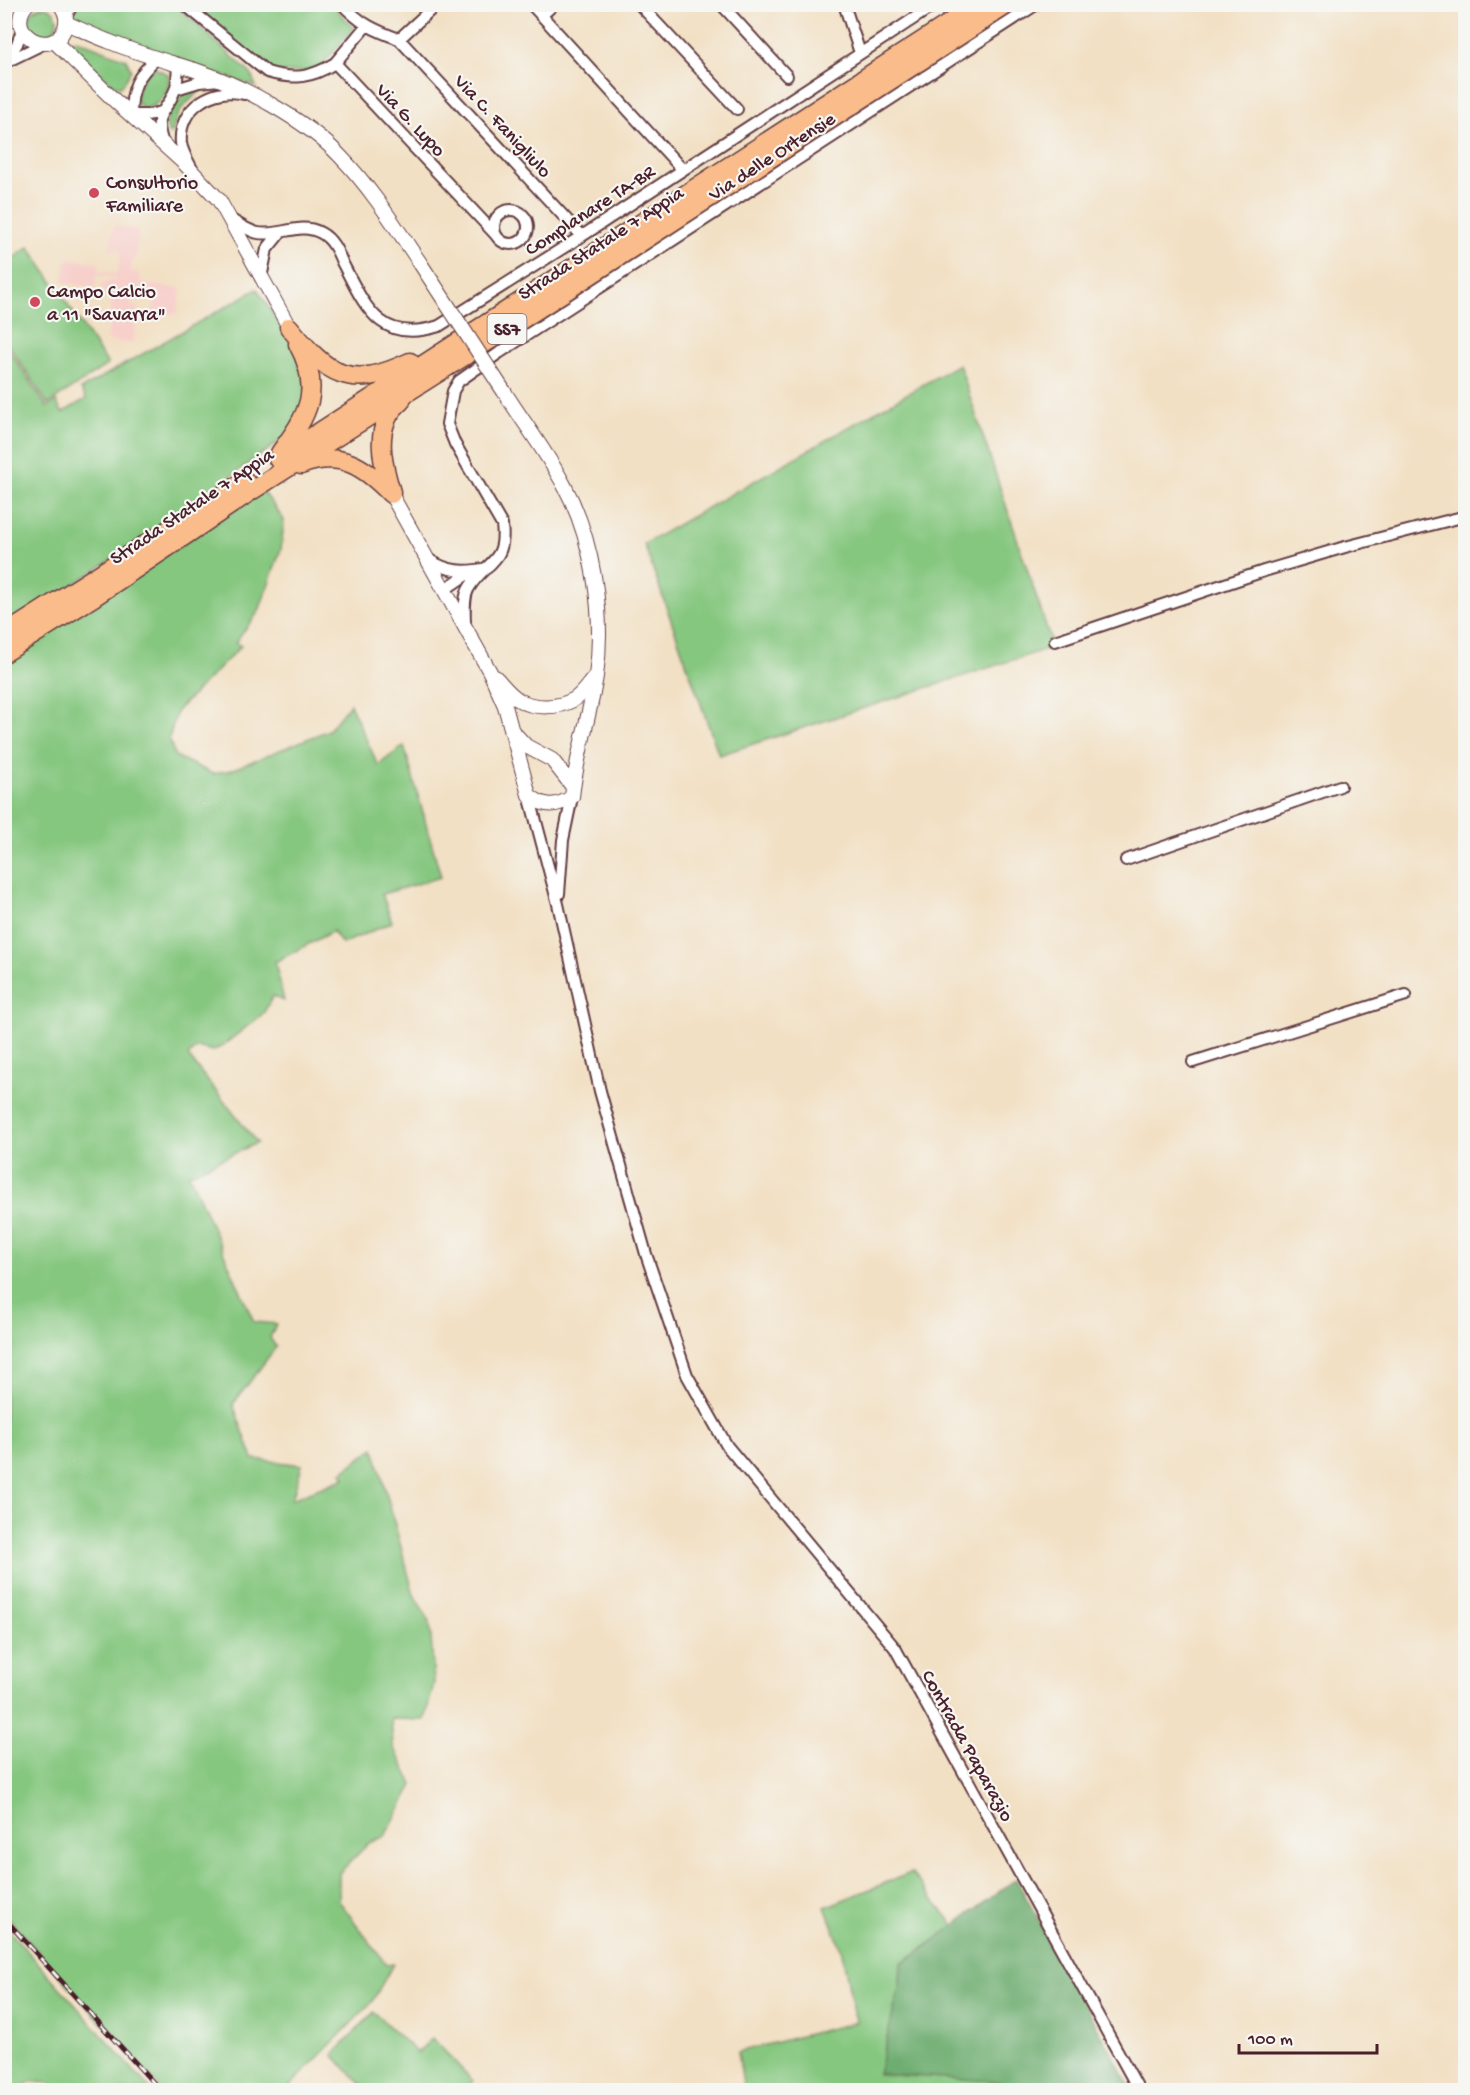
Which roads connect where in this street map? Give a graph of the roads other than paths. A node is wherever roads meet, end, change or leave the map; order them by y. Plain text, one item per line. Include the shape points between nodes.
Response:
1 (10, 4) edge
2 (184, 4) edge
3 (342, 4) edge
4 (437, 4) edge
5 (531, 4) edge
6 (554, 4) edge
7 (639, 4) edge
8 (721, 4) edge
9 (844, 4) edge
10 (936, 4) edge
11 (978, 4) edge
12 (1008, 4) edge
13 (1037, 4) edge
14 (66, 12) edge
15 (541, 16) junction
16 (23, 17) edge
17 (366, 26) junction
18 (399, 39) junction
19 (50, 42) junction
20 (860, 53) junction
21 (157, 58) junction
22 (5, 63) edge
23 (335, 63) junction
24 (178, 65) junction
25 (788, 76) dead end
26 (220, 80) junction
27 (176, 89) junction
28 (259, 98) junction
29 (737, 109) dead end
30 (161, 112) junction
31 (131, 115) junction
32 (163, 145) junction
33 (682, 170) junction
34 (193, 172) junction
35 (230, 218) junction
36 (496, 235) dead end
37 (582, 236) junction
38 (268, 239) junction
39 (246, 250) junction
40 (261, 279) junction
41 (289, 327) junction
42 (454, 343) junction
43 (438, 371) junction
44 (272, 463) junction
45 (248, 493) junction
46 (391, 494) junction
47 (1466, 516) edge
48 (426, 558) junction
49 (473, 577) junction
50 (444, 590) junction
51 (465, 625) junction
52 (4, 635) edge
53 (1054, 641) dead end
54 (4, 653) edge
55 (490, 672) junction
56 (596, 675) junction
57 (512, 730) junction
58 (1340, 786) dead end
59 (572, 792) junction
60 (529, 795) junction
61 (1126, 860) dead end
62 (558, 904) junction
63 (1406, 995) dead end
64 (1193, 1062) dead end
65 (1139, 2091) edge

1 - 16 street
2 - 23 street via 267,72 301,77
3 - 17 street
4 - 18 street
5 - 15 street
6 - 15 street
7 - 29 street
8 - 25 street
9 - 20 street
10 - 20 street, Complanare TA-BR
11 - 42 highway, Strada Statale 7 Appia / SS7
12 - 43 highway, Strada Statale 7 Appia / SS7
13 - 49 street, Via delle Ortensie via 459,381 453,391 447,424 502,525 498,558
14 - 19 street via 64,30
14 - 21 street via 109,42
15 - 33 street
16 - 19 street via 27,37 35,42
16 - 22 street via 17,44
17 - 18 street
17 - 23 street
18 - 37 street, Via C. Fanigliulo
19 - 22 street
19 - 31 street
20 - 33 street, Complanare TA-BR
21 - 24 street
21 - 31 street via 135,84
23 - 36 street, Via G. Lupo
24 - 26 street
24 - 27 street
26 - 27 street
26 - 28 street
27 - 30 street
28 - 34 street via 220,92 190,111 183,124 181,144
28 - 56 street, bridge via 311,131 369,188 564,485 586,538 599,632
30 - 31 street
30 - 32 street via 159,131
31 - 32 street
32 - 34 street
33 - 37 street, Complanare TA-BR
34 - 35 street
35 - 38 street
35 - 39 street
37 - 38 street, Complanare TA-BR via 439,326 410,332 393,328 369,312 333,243 323,234 312,229 291,229
38 - 39 street via 259,250
38 - 40 street
39 - 40 street
40 - 41 street
41 - 42 highway via 324,365 340,374 357,376 390,371
41 - 44 highway via 304,356 311,385 301,425
42 - 44 highway, Strada Statale 7 Appia / SS7
43 - 45 highway, Strada Statale 7 Appia / SS7
43 - 46 highway via 395,406 385,422 381,443
44 - 52 highway, Strada Statale 7 Appia / SS7
45 - 46 highway via 299,466 329,459 360,467
45 - 54 highway, Strada Statale 7 Appia / SS7
46 - 48 street
47 - 53 street via 1264,571
48 - 49 street via 440,567
48 - 50 street
49 - 50 street via 457,580
49 - 51 street
50 - 51 street
51 - 55 street
55 - 56 street via 518,700 536,706 555,706 573,700
55 - 57 street
56 - 59 street
57 - 59 street via 526,746 561,768
57 - 60 street
58 - 61 street
59 - 60 street via 564,802 546,805
59 - 62 street
60 - 62 street
62 - 65 street, Contrada Paparazio via 600,1091 646,1254 687,1375 727,1446 895,1648
63 - 64 street

